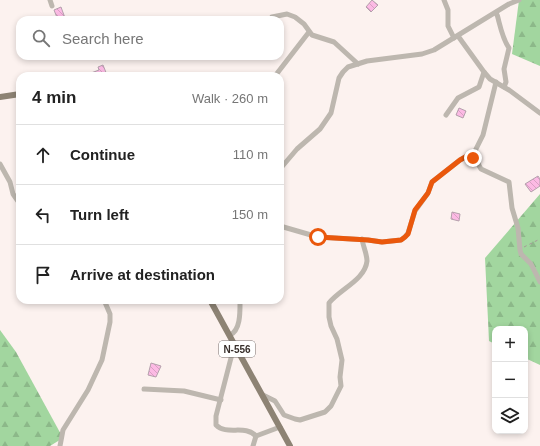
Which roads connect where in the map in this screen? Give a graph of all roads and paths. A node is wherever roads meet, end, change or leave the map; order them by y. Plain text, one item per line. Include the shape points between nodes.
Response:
1 (50, 0) edge
2 (444, 0) edge
3 (519, 0) edge
4 (511, 2) edge
5 (52, 6) dead end
6 (496, 13) junction
7 (277, 16) edge
8 (309, 32) junction
9 (456, 37) junction
10 (358, 64) junction
11 (279, 72) edge
12 (484, 72) junction
13 (496, 82) junction
14 (504, 88) junction
15 (16, 95) edge
16 (0, 97) edge
17 (540, 113) edge
18 (446, 116) dead end
19 (473, 155) junction
20 (0, 164) edge
21 (284, 164) edge
22 (16, 197) edge
23 (284, 227) edge
24 (362, 239) junction
25 (540, 239) edge
26 (520, 250) junction
27 (540, 282) edge
28 (106, 304) edge
29 (212, 304) edge
30 (240, 304) edge
31 (230, 335) junction
32 (238, 351) junction
33 (144, 389) dead end
34 (263, 395) junction
35 (221, 400) junction
36 (280, 427) junction
37 (256, 436) junction
38 (60, 446) edge
39 (253, 446) edge
40 (290, 446) edge

1 - 5 street
2 - 9 street via 448,10 448,26
3 - 4 street
4 - 6 street
6 - 9 street
6 - 14 street via 509,48 504,69
7 - 8 street via 295,16
8 - 10 street via 334,42
8 - 11 street
9 - 10 street via 422,54
9 - 12 street
10 - 21 street via 348,67 343,72 331,113 320,129 297,148
12 - 13 street
12 - 18 street via 479,87 458,98
13 - 14 street
13 - 19 street via 483,135
14 - 17 street
15 - 16 main road
19 - 24 street via 460,160 432,182 428,193 415,210 405,237 392,242
19 - 26 street via 481,169 509,182
20 - 22 street
23 - 24 street via 318,237
24 - 34 street via 366,257 365,268 360,276 329,304 331,326 342,360 341,386 332,406 325,412 300,420 284,415 275,401
25 - 26 path
26 - 27 street
28 - 38 street via 110,318 103,356 88,390 63,430
29 - 31 main road, N-556
30 - 31 street via 236,330
31 - 32 main road, N-556
32 - 34 main road, N-556
32 - 35 street via 232,354
33 - 35 street via 184,391
34 - 36 main road, N-556
35 - 37 street via 216,422 218,427 225,430 248,430
36 - 37 street
36 - 40 main road, N-556
37 - 39 street

